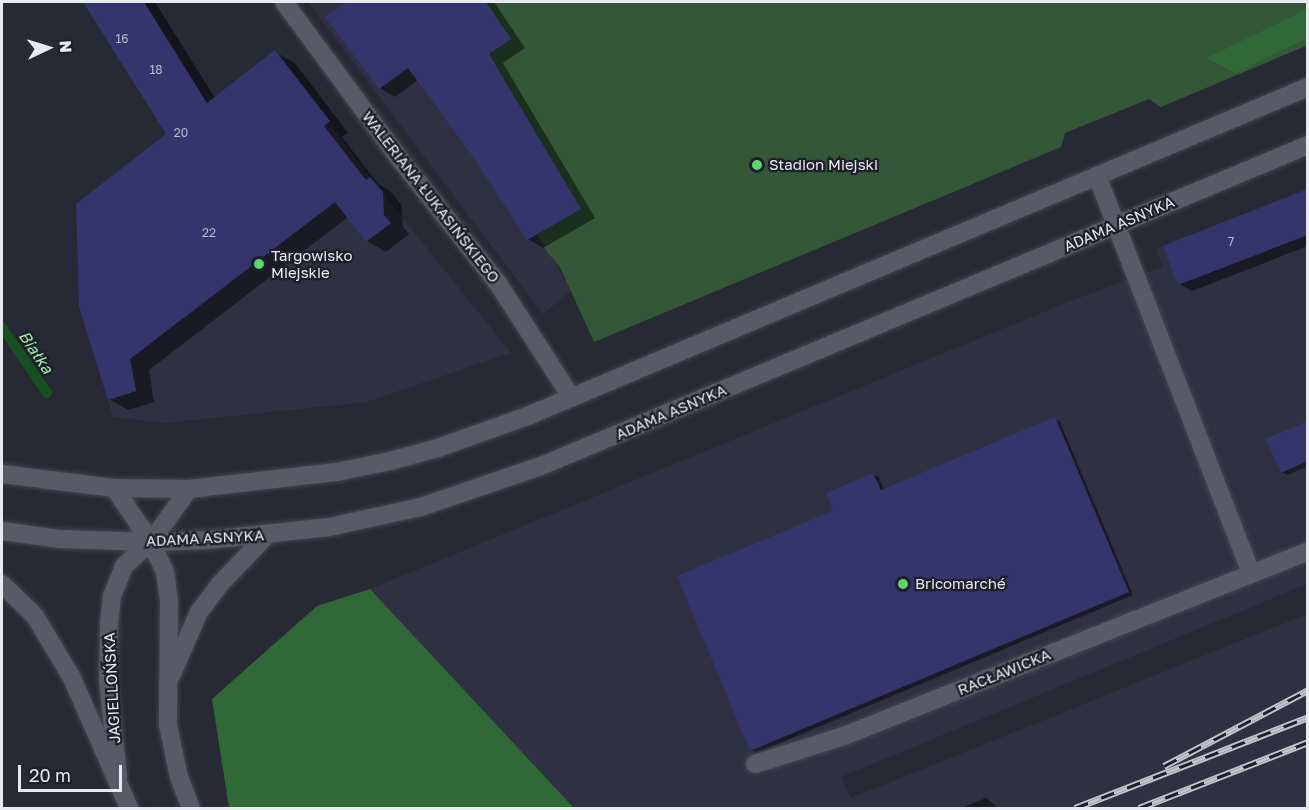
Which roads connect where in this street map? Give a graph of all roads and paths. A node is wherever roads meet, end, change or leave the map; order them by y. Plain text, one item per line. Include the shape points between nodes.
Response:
1 (284, 2) edge
2 (1308, 87) edge
3 (1308, 145) edge
4 (1097, 176) junction
5 (1116, 225) junction
6 (571, 397) junction
7 (2, 474) edge
8 (114, 488) junction
9 (189, 489) junction
10 (2, 531) edge
11 (267, 535) junction
12 (152, 542) junction
13 (1308, 550) edge
14 (1251, 574) junction
15 (2, 584) edge
16 (167, 686) junction
17 (755, 764) dead end
18 (117, 777) junction
19 (129, 808) edge
20 (191, 808) edge

1 - 6 main road, WALERIANA ŁUKASIŃSKIEGO via 497,282
2 - 4 main road
3 - 5 main road, ADAMA ASNYKA
4 - 5 main road
4 - 6 main road
5 - 11 main road, ADAMA ASNYKA via 479,489 379,518
5 - 14 main road
6 - 9 main road via 477,435 390,461 299,478
7 - 8 main road
8 - 9 main road
8 - 12 main road
9 - 12 main road, JAGIELLOŃSKA
10 - 12 main road, ADAMA ASNYKA via 60,539
11 - 12 main road, ADAMA ASNYKA
11 - 16 main road via 199,612
12 - 16 main road via 165,572 169,602
12 - 18 main road, JAGIELLOŃSKA via 124,566 112,596 108,680
13 - 14 main road, RACŁAWICKA
14 - 17 main road, RACŁAWICKA via 844,736
15 - 18 main road, JAGIELLOŃSKA via 35,616 72,678
16 - 20 main road via 168,725
18 - 19 main road, JAGIELLOŃSKA

